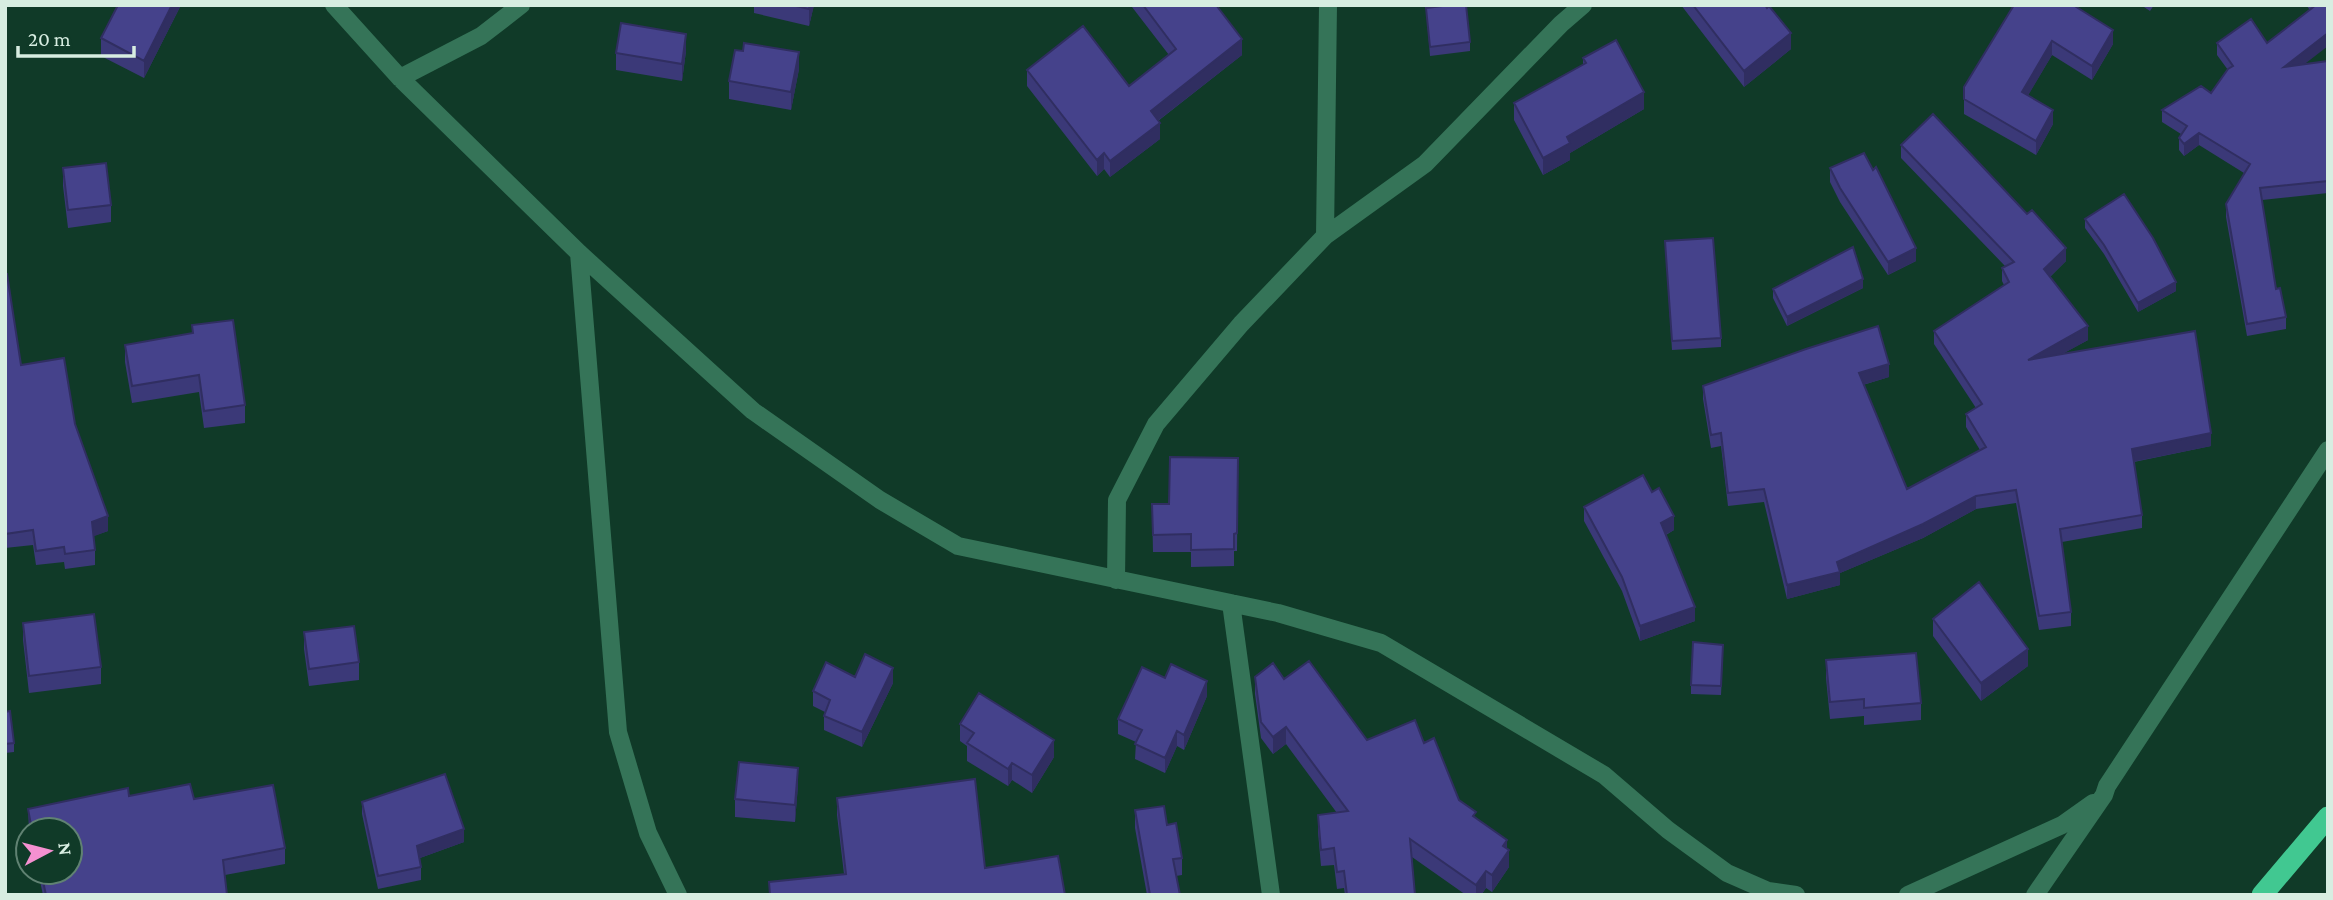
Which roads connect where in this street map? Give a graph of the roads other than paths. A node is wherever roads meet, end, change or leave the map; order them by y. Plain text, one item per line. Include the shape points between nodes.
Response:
1 (334, 5) edge
2 (521, 5) edge
3 (1328, 5) edge
4 (1583, 5) edge
5 (400, 78) junction
6 (1325, 236) junction
7 (579, 253) junction
8 (2328, 450) edge
9 (1116, 580) junction
10 (1231, 603) junction
11 (2104, 794) junction
12 (2328, 817) edge
13 (678, 895) edge
14 (1271, 895) edge
15 (1796, 895) edge
16 (1908, 895) edge
17 (2035, 895) edge
18 (2262, 895) edge

1 - 5 street
2 - 5 street via 481,36
3 - 6 street
4 - 6 street via 1425,164
5 - 7 street
6 - 9 street via 1241,324 1156,424 1117,500
7 - 9 street via 753,411 880,500 958,545
7 - 13 street via 618,732 648,833
8 - 11 street
9 - 10 street
10 - 14 street
10 - 15 street via 1381,643 1604,775 1727,873 1769,891
11 - 16 street via 2062,825
11 - 17 street
12 - 18 highway

